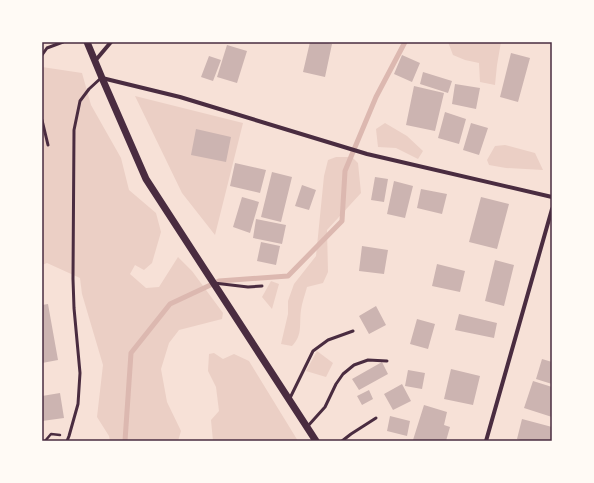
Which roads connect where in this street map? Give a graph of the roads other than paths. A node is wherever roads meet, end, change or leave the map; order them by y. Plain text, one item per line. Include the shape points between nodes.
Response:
1 (63, 42) edge
2 (88, 42) edge
3 (110, 42) edge
4 (42, 55) edge
5 (95, 61) junction
6 (102, 78) junction
7 (42, 120) edge
8 (48, 145) dead end
9 (552, 197) edge
10 (552, 208) edge
11 (214, 283) junction
12 (262, 286) dead end
13 (353, 331) dead end
14 (386, 361) dead end
15 (289, 399) junction
16 (376, 418) dead end
17 (307, 427) junction
18 (67, 441) edge
19 (316, 441) edge
20 (342, 441) edge
21 (486, 441) edge

1 - 4 lane via 47,48
2 - 5 street
3 - 5 street
5 - 6 street
6 - 9 street via 180,96 367,154
6 - 11 street via 146,179
6 - 18 lane via 80,101 74,130 72,279 80,372 78,404
7 - 8 lane
10 - 21 street
11 - 12 lane
11 - 15 street
13 - 15 lane via 328,340 312,351
14 - 17 lane via 368,360 354,365 343,374 326,407
15 - 17 street
16 - 20 lane
17 - 19 street

